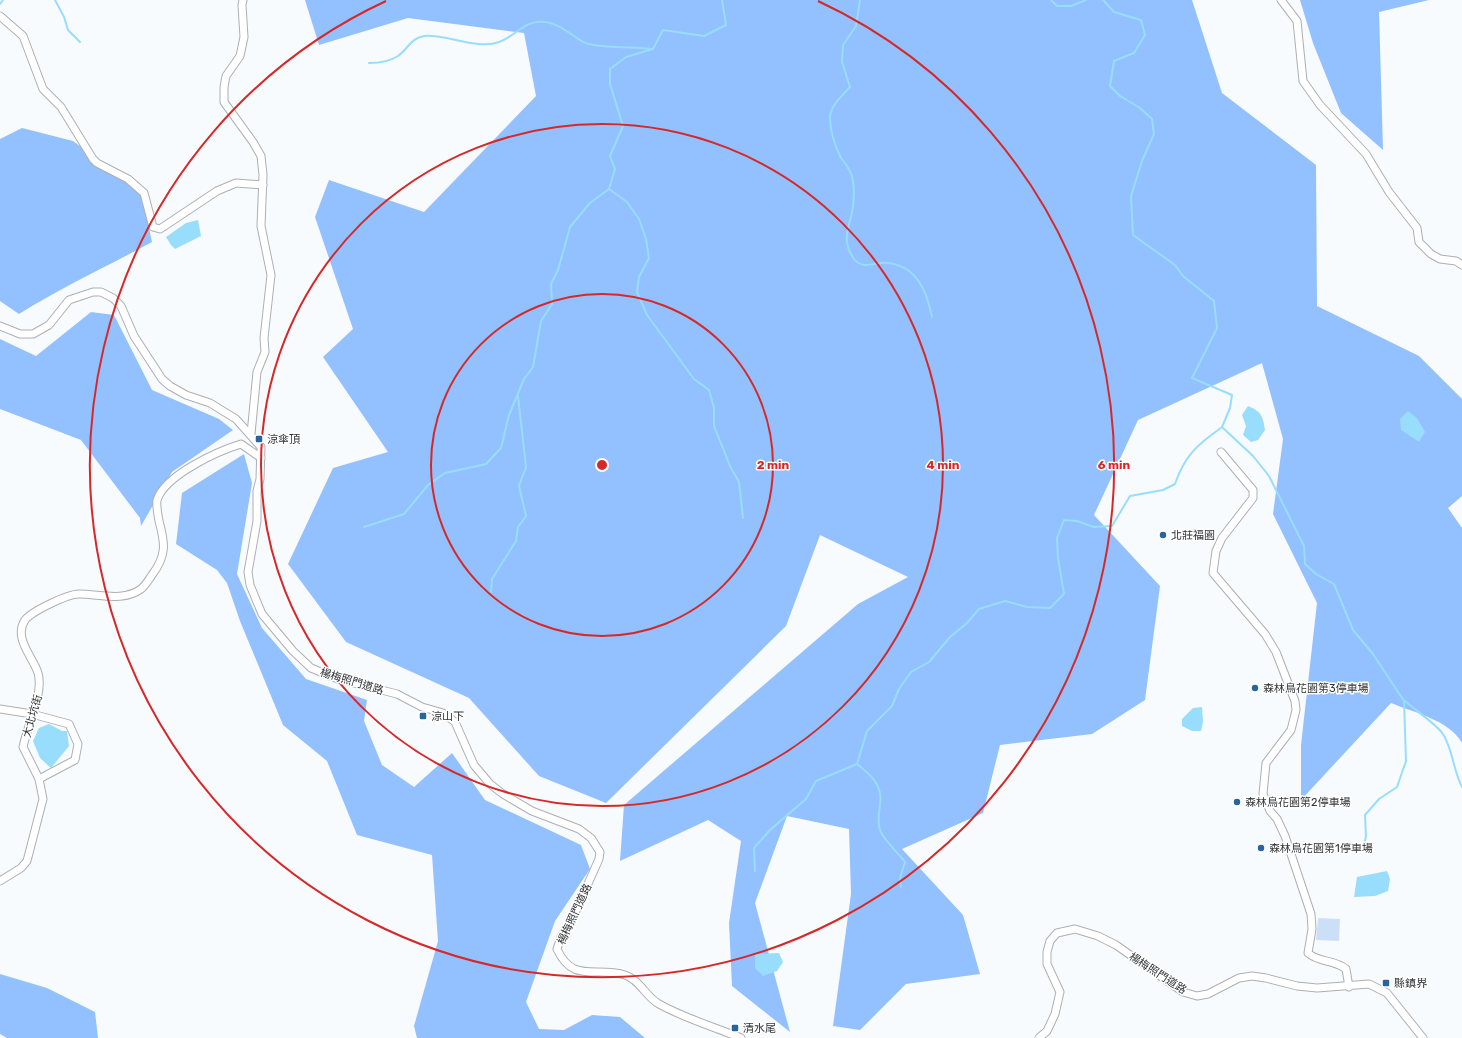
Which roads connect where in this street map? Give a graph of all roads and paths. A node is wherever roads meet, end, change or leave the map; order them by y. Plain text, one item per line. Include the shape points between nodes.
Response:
1 (243, 0) edge
2 (1281, 0) edge
3 (0, 16) edge
4 (263, 185) junction
5 (1462, 265) edge
6 (0, 326) edge
7 (250, 434) junction
8 (1221, 452) dead end
9 (261, 458) junction
10 (0, 709) edge
11 (32, 714) junction
12 (39, 779) junction
13 (0, 881) edge
14 (1349, 987) junction
15 (741, 1038) edge
16 (1039, 1038) edge
17 (1423, 1038) edge

1 - 4 street via 243,42 240,56 226,76 224,102 261,156
2 - 5 street via 1297,21 1303,81 1320,105 1366,154 1389,192 1417,228 1419,242 1440,259 1456,260
3 - 4 street via 23,36 43,89 61,107 93,159 128,179 144,193 152,227 160,229 217,191 236,183
4 - 7 street via 261,226 271,275 264,338 265,352 257,372
6 - 7 street, 楊梅照門道路 via 20,334 33,334 49,325 69,300 101,292 121,306 134,336 162,379 186,395 221,409 236,419
7 - 9 street, 楊梅照門道路 via 261,447
8 - 14 street via 1252,490 1253,498 1222,538 1216,551 1213,573 1276,652 1295,701 1296,710 1291,730 1266,763 1263,794 1285,836 1312,914 1308,953 1313,958 1339,963 1346,969
9 - 11 street, 大北坑街 via 241,444 224,449 185,470 162,491 157,508 165,549 158,568 142,588 131,594 115,597 78,594 35,612 25,621 21,637 38,674 39,689
9 - 15 street, 楊梅照門道路 via 257,491 258,521 248,572 250,585 262,614 311,668 338,679 397,694 449,717 460,731 474,765 490,784 532,811 579,830 591,838 600,852 599,859 557,949 566,965 578,971 609,972 630,977 658,1004
10 - 11 street
11 - 12 street, 大北坑街 via 23,747
11 - 12 street via 69,724 78,744 75,760
12 - 13 street, 大北坑街 via 43,799 27,861 21,868
14 - 16 street, 楊梅照門道路 via 1297,986 1252,976 1239,978 1208,994 1197,996 1183,992 1116,945 1075,929 1065,930 1050,941 1047,952 1047,964 1060,992 1055,1014
14 - 17 street, 楊梅照門道路 via 1369,984 1387,993

